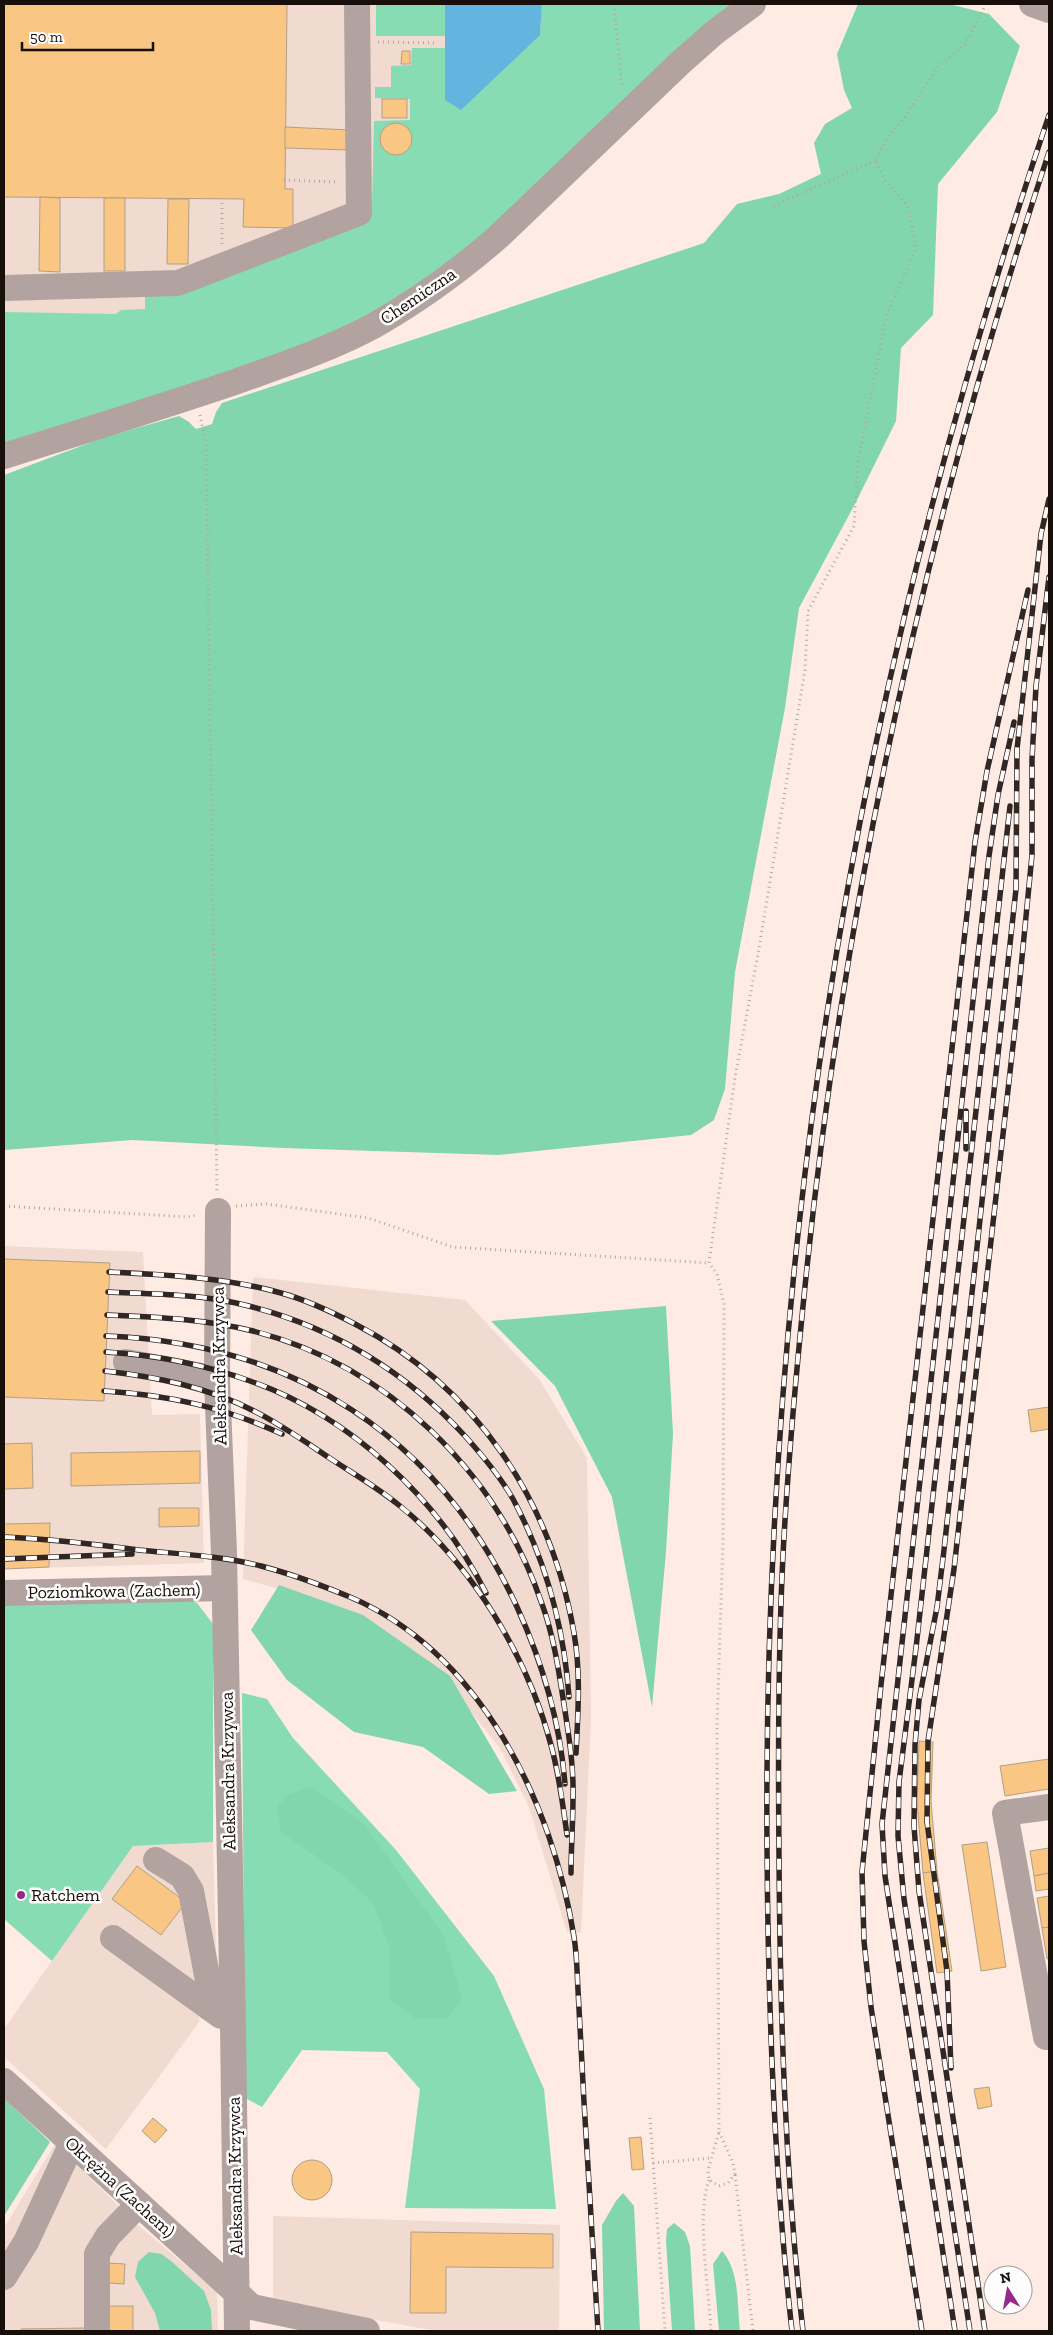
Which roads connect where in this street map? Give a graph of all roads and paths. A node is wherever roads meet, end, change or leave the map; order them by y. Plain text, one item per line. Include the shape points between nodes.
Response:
1 (357, 4) edge
2 (614, 4) edge
3 (753, 4) edge
4 (986, 4) edge
5 (374, 42) dead end
6 (438, 43) dead end
7 (625, 116) junction
8 (876, 160) junction
9 (774, 206) dead end
10 (4, 288) edge
11 (195, 395) junction
12 (4, 456) edge
13 (4, 1206) edge
14 (218, 1211) junction
15 (709, 1263) junction
16 (126, 1362) dead end
17 (217, 1379) junction
18 (224, 1588) junction
19 (4, 1593) edge
20 (1049, 1807) edge
21 (156, 1860) dead end
22 (113, 1938) dead end
23 (210, 2008) junction
24 (234, 2025) junction
25 (1048, 2042) edge
26 (4, 2081) edge
27 (650, 2118) dead end
28 (719, 2132) junction
29 (72, 2143) junction
30 (712, 2158) junction
31 (653, 2163) junction
32 (735, 2174) junction
33 (709, 2180) junction
34 (139, 2204) junction
35 (4, 2277) edge
36 (236, 2293) junction
37 (314, 2325) edge
38 (96, 2331) edge
39 (237, 2331) edge
40 (367, 2331) edge
41 (665, 2331) edge
42 (711, 2331) edge
43 (753, 2331) edge

1 - 10 street via 359,213 178,283
2 - 7 path
3 - 7 street, Chemiczna via 715,32
4 - 8 path via 965,44 938,67 888,136
5 - 6 path
7 - 11 street, Chemiczna via 498,237 469,262 408,304 374,326 325,348
8 - 9 path
8 - 15 path via 884,179 908,206 916,248 887,313 858,460 854,526 808,611 805,670 735,1077
11 - 12 street, Chemiczna
11 - 14 path via 206,445
13 - 14 path via 188,1217
14 - 15 path via 242,1204 275,1205 368,1218 453,1247
14 - 17 street, Aleksandra Krzywca
15 - 28 path via 717,1274 724,1304 723,1542 717,1725
16 - 17 street
17 - 18 street, Aleksandra Krzywca
18 - 19 street, Poziomkowa (Zachem)
18 - 24 street, Aleksandra Krzywca
20 - 25 street via 1006,1814
21 - 23 street via 182,1876 191,1891 210,1991
22 - 23 street
23 - 24 street
24 - 36 street, Aleksandra Krzywca
26 - 29 street, Okrężna (Zachem)
27 - 31 path
28 - 30 path
28 - 32 path
29 - 34 street, Okrężna (Zachem)
29 - 35 street via 26,2242
30 - 31 path
30 - 33 path
31 - 41 path
32 - 33 path via 728,2183 719,2186
32 - 43 path
33 - 42 path via 703,2215
34 - 36 street, Okrężna (Zachem)
34 - 38 street via 108,2236 97,2254
36 - 37 street, Okrężna (Zachem) via 252,2308
36 - 39 street, Aleksandra Krzywca
37 - 40 street, Okrężna (Zachem)

